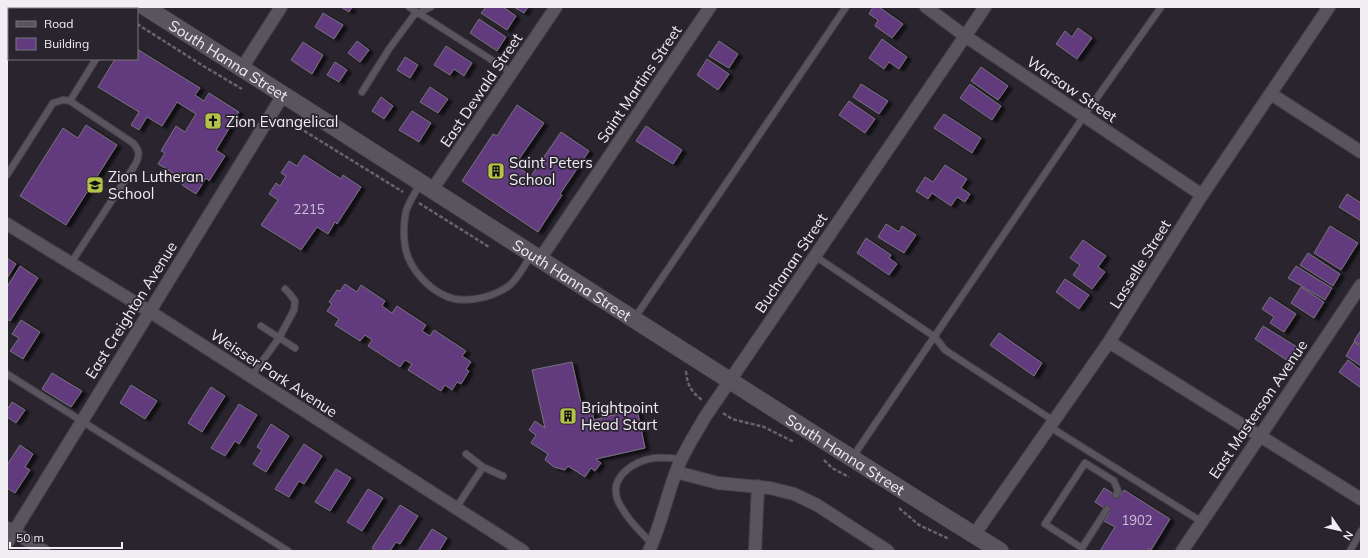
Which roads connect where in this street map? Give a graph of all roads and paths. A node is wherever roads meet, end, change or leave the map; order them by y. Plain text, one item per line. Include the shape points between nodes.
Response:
1 (145, 7) edge
2 (281, 7) edge
3 (409, 7) edge
4 (431, 7) edge
5 (556, 7) edge
6 (710, 7) edge
7 (846, 7) edge
8 (926, 7) edge
9 (985, 7) edge
10 (1161, 7) edge
11 (1329, 7) edge
12 (419, 13) junction
13 (138, 25) edge
14 (965, 36) junction
15 (95, 60) edge
16 (242, 68) junction
17 (512, 73) junction
18 (243, 90) dead end
19 (362, 92) dead end
20 (1271, 94) junction
21 (283, 95) junction
22 (70, 101) junction
23 (1084, 116) junction
24 (1361, 152) edge
25 (7, 175) edge
26 (427, 186) junction
27 (1202, 195) junction
28 (7, 224) edge
29 (536, 256) junction
30 (815, 256) junction
31 (71, 263) junction
32 (1361, 285) edge
33 (285, 289) dead end
34 (149, 311) junction
35 (634, 319) junction
36 (261, 326) dead end
37 (935, 337) junction
38 (279, 338) junction
39 (1109, 342) junction
40 (295, 348) dead end
41 (686, 369) dead end
42 (7, 374) edge
43 (251, 377) junction
44 (730, 382) junction
45 (712, 407) junction
46 (82, 420) junction
47 (1052, 424) junction
48 (1260, 436) junction
49 (795, 443) dead end
50 (466, 454) dead end
51 (820, 457) dead end
52 (852, 458) junction
53 (682, 459) junction
54 (483, 467) junction
55 (676, 472) junction
56 (503, 476) dead end
57 (854, 478) dead end
58 (758, 486) junction
59 (1116, 495) dead end
60 (1361, 499) edge
61 (896, 505) dead end
62 (456, 508) junction
63 (1107, 509) dead end
64 (1202, 522) junction
65 (10, 530) edge
66 (1361, 531) edge
67 (974, 535) junction
68 (952, 540) dead end
69 (7, 543) edge
70 (651, 548) edge
71 (1082, 549) edge
72 (44, 551) edge
73 (288, 551) edge
74 (523, 551) edge
75 (755, 551) edge
76 (888, 551) edge
77 (1000, 551) edge
78 (1182, 551) edge
79 (1350, 551) edge

1 - 16 street, South Hanna Street
2 - 16 street
3 - 12 lane
4 - 12 lane
5 - 17 street, East Dewald Street
6 - 29 street, Saint Martins Street
7 - 35 lane
8 - 14 street, Warsaw Street
9 - 14 street, Buchanan Street
10 - 23 lane
11 - 20 street, Lasselle Street
12 - 17 lane
12 - 19 lane via 414,15 389,49
13 - 18 path
14 - 23 street, Warsaw Street
14 - 30 street, Buchanan Street
15 - 22 lane
16 - 21 street, South Hanna Street
17 - 26 street, East Dewald Street
20 - 24 street
20 - 27 street, Lasselle Street
21 - 26 street, South Hanna Street
21 - 34 street, East Creighton Avenue
22 - 25 lane via 53,103
22 - 31 lane via 133,142 138,148 139,156
23 - 27 street, Warsaw Street
23 - 37 lane
26 - 29 street, South Hanna Street
26 - 29 lane via 412,198 406,211 404,229 408,256 421,278 432,288 455,299 483,298 510,284
27 - 39 street, Lasselle Street
28 - 31 street, Weisser Park Avenue
29 - 35 street, South Hanna Street
30 - 37 lane
30 - 44 street, Buchanan Street
31 - 34 street, Weisser Park Avenue
32 - 48 street, East Masterson Avenue
33 - 38 lane via 295,301 294,310
34 - 43 street, Weisser Park Avenue
34 - 46 street, East Creighton Avenue
35 - 44 street, South Hanna Street
36 - 38 lane
37 - 47 lane via 945,350
37 - 52 lane
38 - 40 lane
38 - 43 lane
39 - 47 street, Lasselle Street
39 - 48 street
41 - 45 path via 692,391
42 - 46 lane
43 - 62 street, Weisser Park Avenue
44 - 45 street, Buchanan Street
44 - 52 street, South Hanna Street
45 - 49 path via 732,419 764,427
45 - 53 street, Buchanan Street
46 - 65 street, East Creighton Avenue
46 - 73 lane
47 - 64 lane
47 - 67 street, Lasselle Street
48 - 60 street
48 - 64 street, East Masterson Avenue
50 - 54 lane
51 - 57 path via 839,472
52 - 67 street, South Hanna Street
53 - 55 street, Buchanan Street
53 - 70 lane via 667,457 639,462 626,469 618,479 618,499 625,514
54 - 56 lane
54 - 62 lane
55 - 58 street via 718,483
55 - 70 street, Buchanan Street
58 - 75 street
58 - 76 street via 794,494 817,505
59 - 71 lane via 1118,491 1114,481 1085,463 1045,524
61 - 68 path via 919,525
62 - 74 street, Weisser Park Avenue
63 - 71 lane
64 - 78 street, East Masterson Avenue
65 - 69 street, East Creighton Avenue
65 - 72 street
66 - 79 lane
67 - 77 street, South Hanna Street

